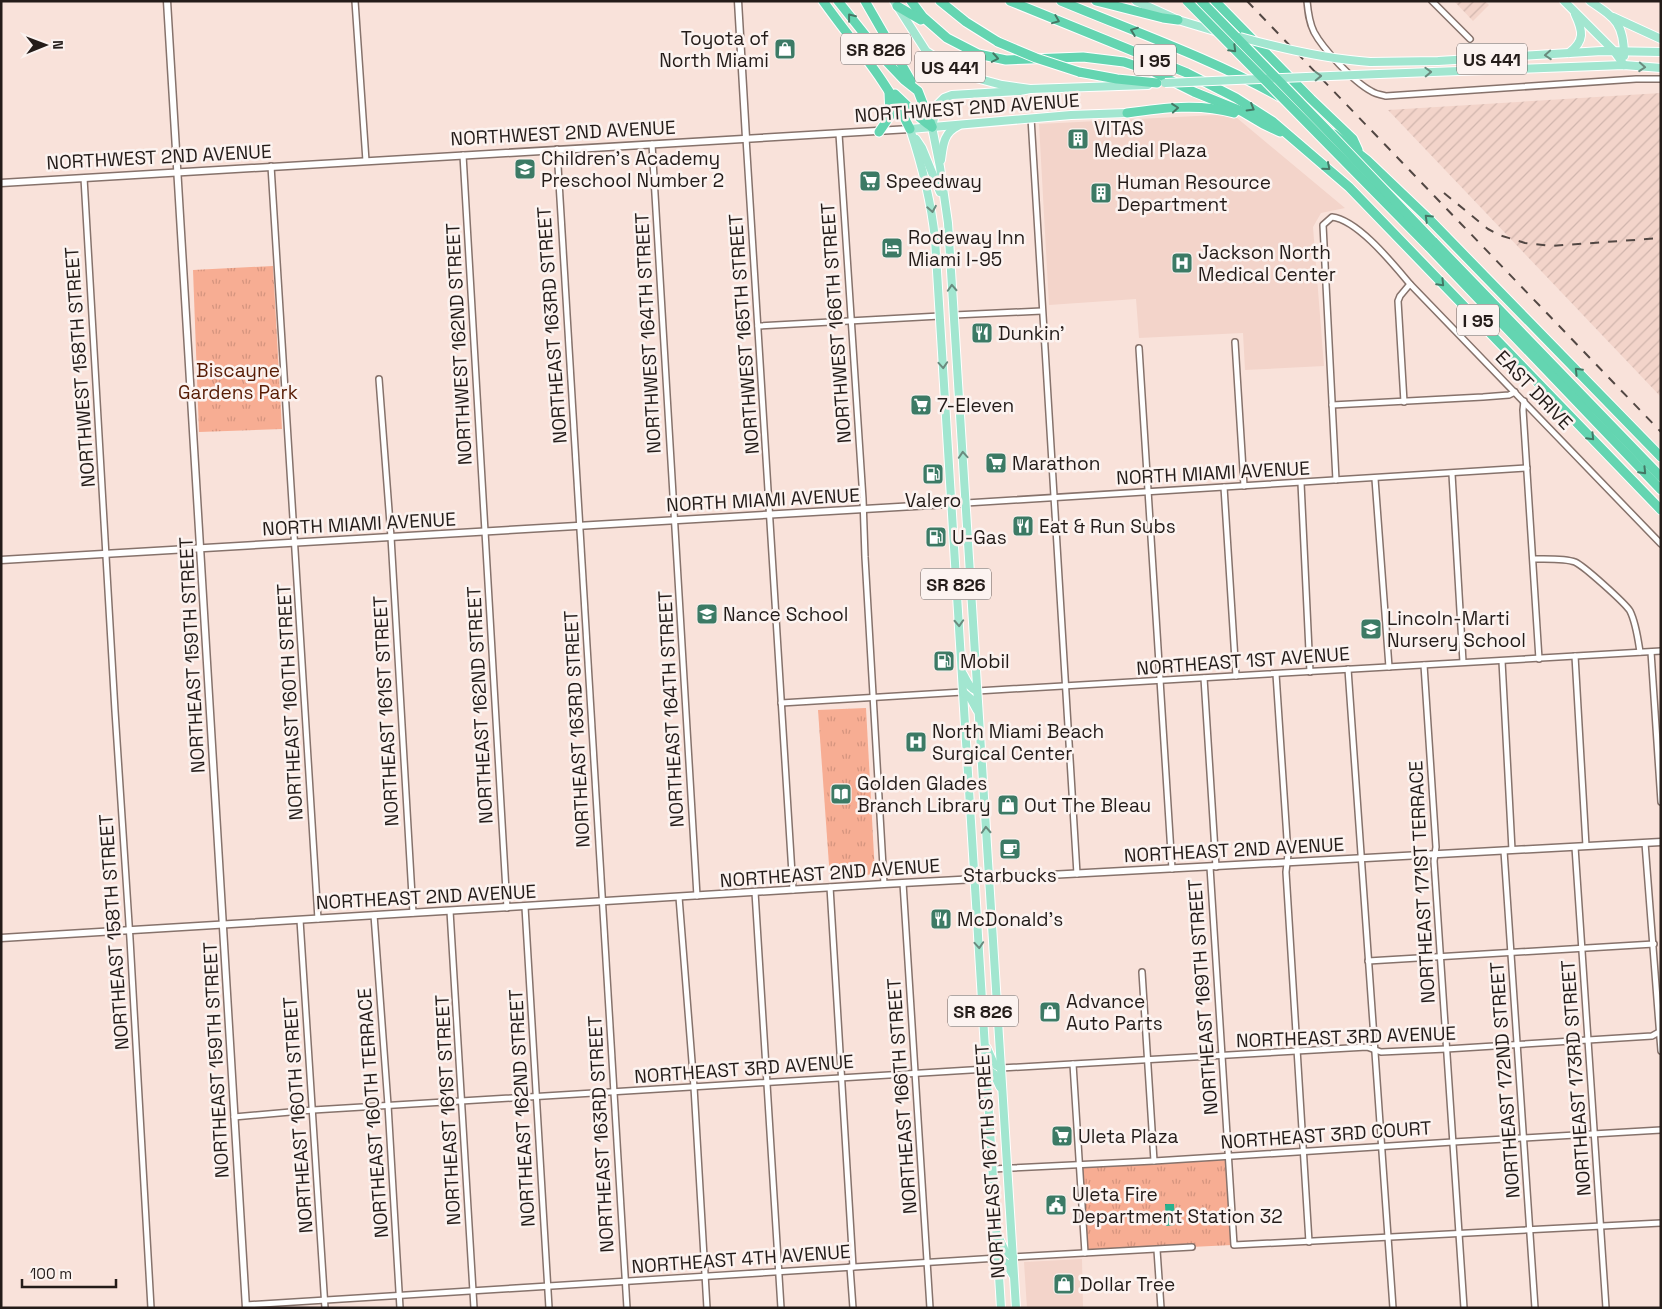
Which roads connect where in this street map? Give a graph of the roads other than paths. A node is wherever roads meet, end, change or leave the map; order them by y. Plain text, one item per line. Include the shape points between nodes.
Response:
1 (167, 1) edge
2 (355, 1) edge
3 (738, 1) edge
4 (838, 1) edge
5 (865, 1) edge
6 (911, 1) edge
7 (940, 1) edge
8 (1010, 1) edge
9 (1061, 1) edge
10 (1096, 1) edge
11 (1136, 1) edge
12 (1187, 1) edge
13 (1201, 1) edge
14 (1209, 1) edge
15 (1214, 1) edge
16 (1308, 1) edge
17 (1432, 1) edge
18 (1564, 1) edge
19 (1590, 1) edge
20 (823, 2) edge
21 (895, 4) edge
22 (1223, 10) junction
23 (1573, 10) junction
24 (1613, 17) junction
25 (1178, 20) junction
26 (936, 30) junction
27 (1470, 39) dead end
28 (1661, 39) edge
29 (1614, 51) junction
30 (1624, 51) junction
31 (1661, 52) edge
32 (1569, 54) junction
33 (1624, 66) junction
34 (1661, 68) edge
35 (1661, 79) edge
36 (1161, 83) junction
37 (888, 89) junction
38 (1030, 89) junction
39 (918, 91) junction
40 (1127, 113) joint
41 (1247, 116) junction
42 (1031, 118) junction
43 (961, 125) junction
44 (932, 127) junction
45 (910, 129) junction
46 (879, 132) junction
47 (839, 134) junction
48 (1289, 136) junction
49 (746, 138) junction
50 (652, 144) junction
51 (557, 149) junction
52 (1360, 154) junction
53 (463, 155) junction
54 (366, 161) junction
55 (272, 166) junction
56 (940, 167) junction
57 (178, 172) junction
58 (84, 178) junction
59 (1, 183) edge
60 (946, 208) junction
61 (1431, 244) junction
62 (1410, 284) junction
63 (1042, 311) junction
64 (954, 315) junction
65 (940, 316) junction
66 (851, 321) junction
67 (758, 326) junction
68 (955, 336) junction
69 (1235, 342) dead end
70 (1139, 348) dead end
71 (379, 378) dead end
72 (1515, 392) junction
73 (1524, 401) junction
74 (1404, 402) junction
75 (1332, 406) junction
76 (1661, 456) edge
77 (1527, 468) junction
78 (1452, 474) junction
79 (1661, 477) edge
80 (1375, 478) junction
81 (1336, 480) junction
82 (1301, 482) junction
83 (1244, 486) junction
84 (1224, 487) junction
85 (1661, 490) edge
86 (1148, 492) junction
87 (1054, 497) junction
88 (966, 503) junction
89 (951, 504) junction
90 (863, 510) junction
91 (1661, 510) edge
92 (770, 515) junction
93 (675, 520) junction
94 (580, 526) junction
95 (485, 532) junction
96 (390, 537) junction
97 (296, 543) junction
98 (1661, 544) edge
99 (201, 548) junction
100 (107, 554) junction
101 (1533, 559) junction
102 (1, 560) edge
103 (1640, 652) junction
104 (1651, 652) junction
105 (1661, 652) edge
106 (1575, 656) junction
107 (1539, 659) junction
108 (1502, 660) junction
109 (1463, 662) junction
110 (1424, 665) junction
111 (1389, 667) junction
112 (1348, 669) junction
113 (1310, 672) junction
114 (962, 673) junction
115 (1276, 674) junction
116 (1236, 676) junction
117 (1204, 678) junction
118 (1160, 681) junction
119 (1066, 686) junction
120 (977, 691) junction
121 (963, 692) junction
122 (874, 698) junction
123 (781, 703) junction
124 (979, 714) junction
125 (1661, 802) edge
126 (1661, 842) edge
127 (1645, 843) junction
128 (1586, 846) junction
129 (1575, 847) junction
130 (1512, 850) junction
131 (1504, 851) junction
132 (1435, 854) junction
133 (1361, 858) junction
134 (1287, 863) junction
135 (1213, 867) junction
136 (1172, 869) junction
137 (1077, 874) junction
138 (974, 879) junction
139 (989, 879) junction
140 (903, 883) junction
141 (884, 884) junction
142 (830, 887) junction
143 (794, 890) junction
144 (755, 892) junction
145 (697, 896) junction
146 (679, 897) junction
147 (603, 902) junction
148 (525, 907) junction
149 (507, 908) junction
150 (450, 911) junction
151 (413, 913) junction
152 (374, 915) junction
153 (318, 919) junction
154 (300, 920) junction
155 (223, 924) junction
156 (130, 930) junction
157 (1, 938) edge
158 (1654, 944) junction
159 (1582, 948) junction
160 (1512, 952) junction
161 (1440, 956) junction
162 (1368, 961) junction
163 (1142, 972) dead end
164 (1660, 1031) edge
165 (1588, 1040) junction
166 (985, 1041) junction
167 (1518, 1045) junction
168 (1446, 1049) junction
169 (1375, 1050) junction
170 (1297, 1051) junction
171 (1661, 1051) edge
172 (1222, 1056) junction
173 (1147, 1060) junction
174 (1073, 1064) junction
175 (1001, 1068) junction
176 (987, 1069) junction
177 (916, 1073) junction
178 (841, 1078) junction
179 (767, 1083) junction
180 (694, 1087) junction
181 (1002, 1091) junction
182 (613, 1092) junction
183 (537, 1097) junction
184 (462, 1101) junction
185 (388, 1105) junction
186 (313, 1110) junction
187 (234, 1117) junction
188 (1661, 1130) edge
189 (1594, 1134) junction
190 (1523, 1138) junction
191 (1453, 1142) junction
192 (1382, 1147) junction
193 (1303, 1152) junction
194 (1228, 1157) junction
195 (1154, 1161) junction
196 (1079, 1164) junction
197 (993, 1169) junction
198 (1008, 1169) junction
199 (1661, 1223) edge
200 (1601, 1226) junction
201 (1530, 1230) junction
202 (996, 1232) junction
203 (1459, 1234) junction
204 (1388, 1237) junction
205 (1309, 1242) junction
206 (1192, 1247) dead end
207 (1157, 1250) junction
208 (1085, 1253) junction
209 (1013, 1257) junction
210 (998, 1258) junction
211 (927, 1263) junction
212 (852, 1267) junction
213 (779, 1272) junction
214 (705, 1277) junction
215 (1014, 1277) junction
216 (625, 1282) junction
217 (547, 1286) junction
218 (473, 1291) junction
219 (400, 1294) junction
220 (325, 1300) junction
221 (246, 1306) edge
222 (151, 1308) edge
223 (325, 1308) edge
224 (400, 1308) edge
225 (474, 1308) edge
226 (549, 1308) edge
227 (627, 1308) edge
228 (707, 1308) edge
229 (781, 1308) edge
230 (853, 1308) edge
231 (930, 1308) edge
232 (1001, 1308) edge
233 (1016, 1308) edge
234 (1160, 1308) edge
235 (1393, 1308) edge
236 (1464, 1308) edge
237 (1535, 1308) edge
238 (1606, 1308) edge

1 - 57 street, NORTHEAST 159TH STREET
2 - 54 street
3 - 49 street, NORTHWEST 165TH STREET
39 -> 4 highway, SR 826 via 885,60
5 - 39 highway
6 - 26 highway
7 - 36 highway, bridge via 998,42 1036,58 1079,72
8 -> 48 highway, I 95 via 1208,83 1263,115
52 -> 9 highway, I 95 via 1308,115 1233,72
10 - 25 highway
11 - 25 main road, US 441
12 -> 61 highway, bridge
13 - 61 highway, bridge via 1324,126
14 - 22 highway
15 - 22 highway
16 - 35 street via 1310,23 1315,33 1342,66 1362,86 1386,96
17 - 27 street
18 - 23 main road
19 - 24 main road
20 - 37 highway, SR 826
21 - 26 highway
21 - 38 main road, US 441 via 926,51 949,66 990,83
22 - 52 highway via 1352,139
23 - 29 main road
23 - 32 main road via 1581,36
24 - 28 main road
24 - 30 main road via 1621,31
32 -> 25 main road, US 441, bridge via 1370,62 1306,54
26 -> 41 highway via 956,44 989,57 1016,60 1093,57 1135,65
29 - 30 main road, US 441
29 - 32 main road, US 441
29 - 33 main road
30 - 31 main road, US 441
30 - 33 main road
33 -> 34 main road, US 441
36 -> 33 main road, US 441, bridge
36 - 38 main road, US 441
37 - 44 highway
37 - 45 highway, SR 826
37 - 46 highway via 890,116
38 - 44 main road via 947,96 937,105
39 - 44 highway, SR 826
40 -> 41 highway via 1190,107
40 - 42 main road, NORTHWEST 2ND AVENUE
41 - 48 highway
42 - 43 main road, NORTHWEST 2ND AVENUE
42 - 63 street
43 - 44 main road, NORTHWEST 2ND AVENUE
43 - 56 main road via 951,129 944,140
44 - 45 main road, NORTHWEST 2ND AVENUE
44 - 56 main road, SR 826
45 - 46 street, NORTHWEST 2ND AVENUE
45 - 60 main road via 922,148
45 -> 65 main road, SR 826 via 933,215
46 - 47 street, NORTHWEST 2ND AVENUE
47 - 49 street, NORTHWEST 2ND AVENUE
47 - 66 street, NORTHWEST 166TH STREET
48 -> 91 highway, I 95 via 1349,187
49 - 50 street, NORTHWEST 2ND AVENUE
49 - 67 street, NORTHWEST 165TH STREET
50 - 51 street, NORTHWEST 2ND AVENUE
50 - 93 street, NORTHWEST 164TH STREET
51 - 53 street, NORTHWEST 2ND AVENUE
51 - 94 street, NORTHEAST 163RD STREET
76 -> 52 highway, I 95 via 1480,270
53 - 54 street, NORTHWEST 2ND AVENUE
53 - 95 street, NORTHWEST 162ND STREET
54 - 55 street, NORTHWEST 2ND AVENUE
55 - 57 street, NORTHWEST 2ND AVENUE
55 - 97 street, NORTHEAST 160TH STREET
56 - 60 main road, SR 826
57 - 58 street, NORTHWEST 2ND AVENUE
57 - 99 street, NORTHEAST 159TH STREET
58 - 59 street, NORTHWEST 2ND AVENUE
58 - 100 street, NORTHWEST 158TH STREET
64 -> 60 main road, SR 826
61 - 79 highway
61 -> 85 highway
62 - 72 street, EAST DRIVE
62 - 74 street via 1398,301
62 - 75 street, EAST DRIVE via 1380,250 1348,222 1332,217 1323,224
63 - 64 street
63 - 87 street
64 - 68 main road, SR 826
65 - 66 street
65 - 68 main road
65 -> 89 main road, SR 826
66 - 67 street
66 - 90 street, NORTHWEST 166TH STREET
67 - 92 street, NORTHWEST 165TH STREET
88 -> 68 main road, SR 826
69 - 83 street
70 - 86 street, NORTHEAST 169TH STREET
71 - 96 street, NORTHEAST 161ST STREET
72 - 73 street, EAST DRIVE
72 - 74 street
73 - 77 street
73 - 98 street, EAST DRIVE
74 - 75 street
75 - 81 street
77 - 78 street, NORTH MIAMI AVENUE
77 - 101 street
78 - 80 street, NORTH MIAMI AVENUE
78 - 109 street
80 - 81 street, NORTH MIAMI AVENUE
80 - 111 street
81 - 82 street, NORTH MIAMI AVENUE
82 - 83 street, NORTH MIAMI AVENUE
82 - 113 street
83 - 84 street, NORTH MIAMI AVENUE
84 - 86 street, NORTH MIAMI AVENUE
84 - 116 street
86 - 87 street, NORTH MIAMI AVENUE
86 - 118 street, NORTHEAST 169TH STREET
87 - 88 street, NORTH MIAMI AVENUE
87 - 119 street
88 - 89 street, NORTH MIAMI AVENUE
88 - 120 main road, NORTHEAST 167TH STREET / SR 826
89 - 90 street, NORTH MIAMI AVENUE
89 -> 114 main road, NORTHEAST 167TH STREET / SR 826
90 - 92 street, NORTH MIAMI AVENUE
90 - 122 street
92 - 93 street, NORTH MIAMI AVENUE
92 - 123 street, NORTHWEST 165TH STREET
93 - 94 street, NORTH MIAMI AVENUE
93 - 145 street, NORTHEAST 164TH STREET
94 - 95 street, NORTH MIAMI AVENUE
94 - 147 street, NORTHEAST 163RD STREET
95 - 96 street, NORTH MIAMI AVENUE
95 - 149 street, NORTHEAST 162ND STREET
96 - 97 street, NORTH MIAMI AVENUE
96 - 151 street, NORTHEAST 161ST STREET
97 - 99 street, NORTH MIAMI AVENUE
97 - 153 street, NORTHEAST 160TH STREET
99 - 100 street, NORTH MIAMI AVENUE
99 - 155 street, NORTHEAST 159TH STREET
100 - 102 street, NORTH MIAMI AVENUE
100 - 156 street, NORTHEAST 158TH STREET
101 - 103 street via 1575,562 1600,581 1630,610
101 - 107 street
103 - 104 street, NORTHEAST 1ST AVENUE
103 - 106 street, NORTHEAST 1ST AVENUE
104 - 105 street, NORTHEAST 1ST AVENUE
104 - 125 street
106 - 107 street, NORTHEAST 1ST AVENUE
106 - 128 street
107 - 108 street, NORTHEAST 1ST AVENUE
108 - 109 street, NORTHEAST 1ST AVENUE
108 - 130 street
109 - 110 street, NORTHEAST 1ST AVENUE
110 - 111 street, NORTHEAST 1ST AVENUE
110 - 132 street, NORTHEAST 171ST TERRACE
111 - 112 street, NORTHEAST 1ST AVENUE
112 - 113 street, NORTHEAST 1ST AVENUE
112 - 133 street
113 - 115 street, NORTHEAST 1ST AVENUE
114 - 120 main road
114 - 121 main road, NORTHEAST 167TH STREET / SR 826
115 - 116 street, NORTHEAST 1ST AVENUE
115 - 134 street
116 - 117 street, NORTHEAST 1ST AVENUE
117 - 118 street, NORTHEAST 1ST AVENUE
117 - 135 street, NORTHEAST 169TH STREET
118 - 119 street, NORTHEAST 1ST AVENUE
118 - 136 street, NORTHEAST 169TH STREET
119 - 120 street, NORTHEAST 1ST AVENUE
119 - 137 street
120 - 124 main road, NORTHEAST 167TH STREET / SR 826
121 - 122 street
121 - 124 main road via 971,698
121 - 138 main road, NORTHEAST 167TH STREET / SR 826
122 - 123 street
122 - 141 street
123 - 143 street, NORTHWEST 165TH STREET
139 -> 124 main road, NORTHEAST 167TH STREET / SR 826
126 - 127 street, NORTHEAST 2ND AVENUE
127 - 128 street, NORTHEAST 2ND AVENUE
127 - 158 street
128 - 129 street, NORTHEAST 2ND AVENUE
129 - 130 street, NORTHEAST 2ND AVENUE
129 - 159 street, NORTHEAST 173RD STREET
130 - 131 street, NORTHEAST 2ND AVENUE
131 - 132 street, NORTHEAST 2ND AVENUE
131 - 160 street, NORTHEAST 172ND STREET
132 - 133 street, NORTHEAST 2ND AVENUE
132 - 161 street, NORTHEAST 171ST TERRACE
133 - 134 street, NORTHEAST 2ND AVENUE
133 - 162 street
134 - 135 street, NORTHEAST 2ND AVENUE
134 - 170 street
135 - 136 street, NORTHEAST 2ND AVENUE
135 - 172 street, NORTHEAST 169TH STREET
136 - 137 street, NORTHEAST 2ND AVENUE
137 - 139 street, NORTHEAST 2ND AVENUE
138 - 139 street, NORTHEAST 2ND AVENUE
138 - 140 street, NORTHEAST 2ND AVENUE
138 -> 166 main road, NORTHEAST 167TH STREET / SR 826
139 - 175 main road, NORTHEAST 167TH STREET / SR 826
140 - 141 street, NORTHEAST 2ND AVENUE
140 - 177 street, NORTHEAST 166TH STREET
141 - 142 street, NORTHEAST 2ND AVENUE
142 - 143 street, NORTHEAST 2ND AVENUE
142 - 178 street
143 - 144 street, NORTHEAST 2ND AVENUE
144 - 145 street, NORTHEAST 2ND AVENUE
144 - 179 street
145 - 146 street, NORTHEAST 2ND AVENUE
146 - 147 street, NORTHEAST 2ND AVENUE
146 - 180 street
147 - 148 street, NORTHEAST 2ND AVENUE
147 - 182 street, NORTHEAST 163RD STREET
148 - 149 street, NORTHEAST 2ND AVENUE
148 - 183 street, NORTHEAST 162ND STREET
149 - 150 street, NORTHEAST 2ND AVENUE
150 - 151 street, NORTHEAST 2ND AVENUE
150 - 184 street, NORTHEAST 161ST STREET
151 - 152 street, NORTHEAST 2ND AVENUE
152 - 153 street, NORTHEAST 2ND AVENUE
152 - 185 street, NORTHEAST 160TH TERRACE
153 - 154 street, NORTHEAST 2ND AVENUE
154 - 155 street, NORTHEAST 2ND AVENUE
154 - 186 street, NORTHEAST 160TH STREET
155 - 156 street, NORTHEAST 2ND AVENUE
155 - 187 street, NORTHEAST 159TH STREET
156 - 157 street, NORTHEAST 2ND AVENUE
156 - 222 street, NORTHEAST 158TH STREET
158 - 159 street
158 - 164 street
159 - 160 street
159 - 165 street, NORTHEAST 173RD STREET
160 - 161 street
160 - 167 street, NORTHEAST 172ND STREET
161 - 162 street
161 - 168 street, NORTHEAST 171ST TERRACE
162 - 169 street
163 - 173 street
164 - 165 street, NORTHEAST 3RD AVENUE via 1652,1036
164 - 171 street
165 - 167 street, NORTHEAST 3RD AVENUE
165 - 189 street, NORTHEAST 173RD STREET
166 - 175 main road via 994,1064
166 - 176 main road, NORTHEAST 167TH STREET / SR 826
167 - 168 street, NORTHEAST 3RD AVENUE
167 - 190 street, NORTHEAST 172ND STREET
168 - 169 street, NORTHEAST 3RD AVENUE
168 - 191 street, NORTHEAST 171ST TERRACE
169 - 170 street, NORTHEAST 3RD AVENUE via 1367,1047
169 - 192 street
170 - 172 street, NORTHEAST 3RD AVENUE
170 - 193 street
172 - 173 street, NORTHEAST 3RD AVENUE
172 - 194 street, NORTHEAST 169TH STREET
173 - 174 street, NORTHEAST 3RD AVENUE
173 - 195 street
174 - 175 street, NORTHEAST 3RD AVENUE
174 - 196 street
175 - 181 main road, NORTHEAST 167TH STREET / SR 826
176 - 177 street, NORTHEAST 3RD AVENUE
176 - 181 main road via 994,1074
176 - 197 main road, NORTHEAST 167TH STREET / SR 826
177 - 178 street, NORTHEAST 3RD AVENUE
177 - 211 street, NORTHEAST 166TH STREET
178 - 179 street, NORTHEAST 3RD AVENUE
178 - 212 street
179 - 180 street, NORTHEAST 3RD AVENUE
179 - 213 street
180 - 182 street, NORTHEAST 3RD AVENUE
180 - 214 street
181 - 198 main road, NORTHEAST 167TH STREET / SR 826
182 - 183 street, NORTHEAST 3RD AVENUE
182 - 216 street, NORTHEAST 163RD STREET
183 - 184 street, NORTHEAST 3RD AVENUE
183 - 217 street, NORTHEAST 162ND STREET
184 - 185 street, NORTHEAST 3RD AVENUE
184 - 218 street, NORTHEAST 161ST STREET
185 - 186 street, NORTHEAST 3RD AVENUE
185 - 219 street, NORTHEAST 160TH TERRACE
186 - 187 street, NORTHEAST 3RD AVENUE
186 - 220 street, NORTHEAST 160TH STREET
187 - 221 street, NORTHEAST 159TH STREET
188 - 189 street, NORTHEAST 3RD COURT
189 - 190 street, NORTHEAST 3RD COURT
189 - 200 street, NORTHEAST 173RD STREET
190 - 191 street, NORTHEAST 3RD COURT
190 - 201 street, NORTHEAST 172ND STREET
191 - 192 street, NORTHEAST 3RD COURT
191 - 203 street, NORTHEAST 171ST TERRACE
192 - 193 street, NORTHEAST 3RD COURT
192 - 204 street
193 - 194 street, NORTHEAST 3RD COURT
193 - 205 street
194 - 195 street, NORTHEAST 3RD COURT
194 - 205 street, NORTHEAST 169TH STREET via 1234,1245
195 - 196 street, NORTHEAST 3RD COURT
196 - 198 street, NORTHEAST 3RD COURT
196 - 208 street
197 - 198 street, NORTHEAST 3RD COURT
197 - 202 main road, NORTHEAST 167TH STREET / SR 826
198 - 209 main road, NORTHEAST 167TH STREET / SR 826
199 - 200 street
200 - 201 street
200 - 238 street, NORTHEAST 173RD STREET
201 - 203 street
201 - 237 street, NORTHEAST 172ND STREET
202 - 209 main road
202 - 210 main road, NORTHEAST 167TH STREET / SR 826
203 - 204 street
203 - 236 street, NORTHEAST 171ST TERRACE
204 - 205 street
204 - 235 street
206 - 207 street
207 - 208 street
207 - 234 street
208 - 209 street
209 - 215 main road, NORTHEAST 167TH STREET / SR 826
210 - 211 street, NORTHEAST 4TH AVENUE
210 - 215 main road via 1006,1263
210 - 232 main road, NORTHEAST 167TH STREET / SR 826
211 - 212 street, NORTHEAST 4TH AVENUE
211 - 231 street, NORTHEAST 166TH STREET
212 - 213 street, NORTHEAST 4TH AVENUE
212 - 230 street
213 - 214 street, NORTHEAST 4TH AVENUE
213 - 229 street
214 - 216 street, NORTHEAST 4TH AVENUE
214 - 228 street
215 - 233 main road, NORTHEAST 167TH STREET / SR 826
216 - 217 street, NORTHEAST 4TH AVENUE
216 - 227 street, NORTHEAST 163RD STREET
217 - 218 street, NORTHEAST 4TH AVENUE
217 - 226 street, NORTHEAST 162ND STREET
218 - 219 street, NORTHEAST 4TH AVENUE
218 - 225 street, NORTHEAST 161ST STREET
219 - 220 street, NORTHEAST 4TH AVENUE
219 - 224 street, NORTHEAST 160TH TERRACE
220 - 221 street, NORTHEAST 4TH AVENUE
220 - 223 street, NORTHEAST 160TH STREET

